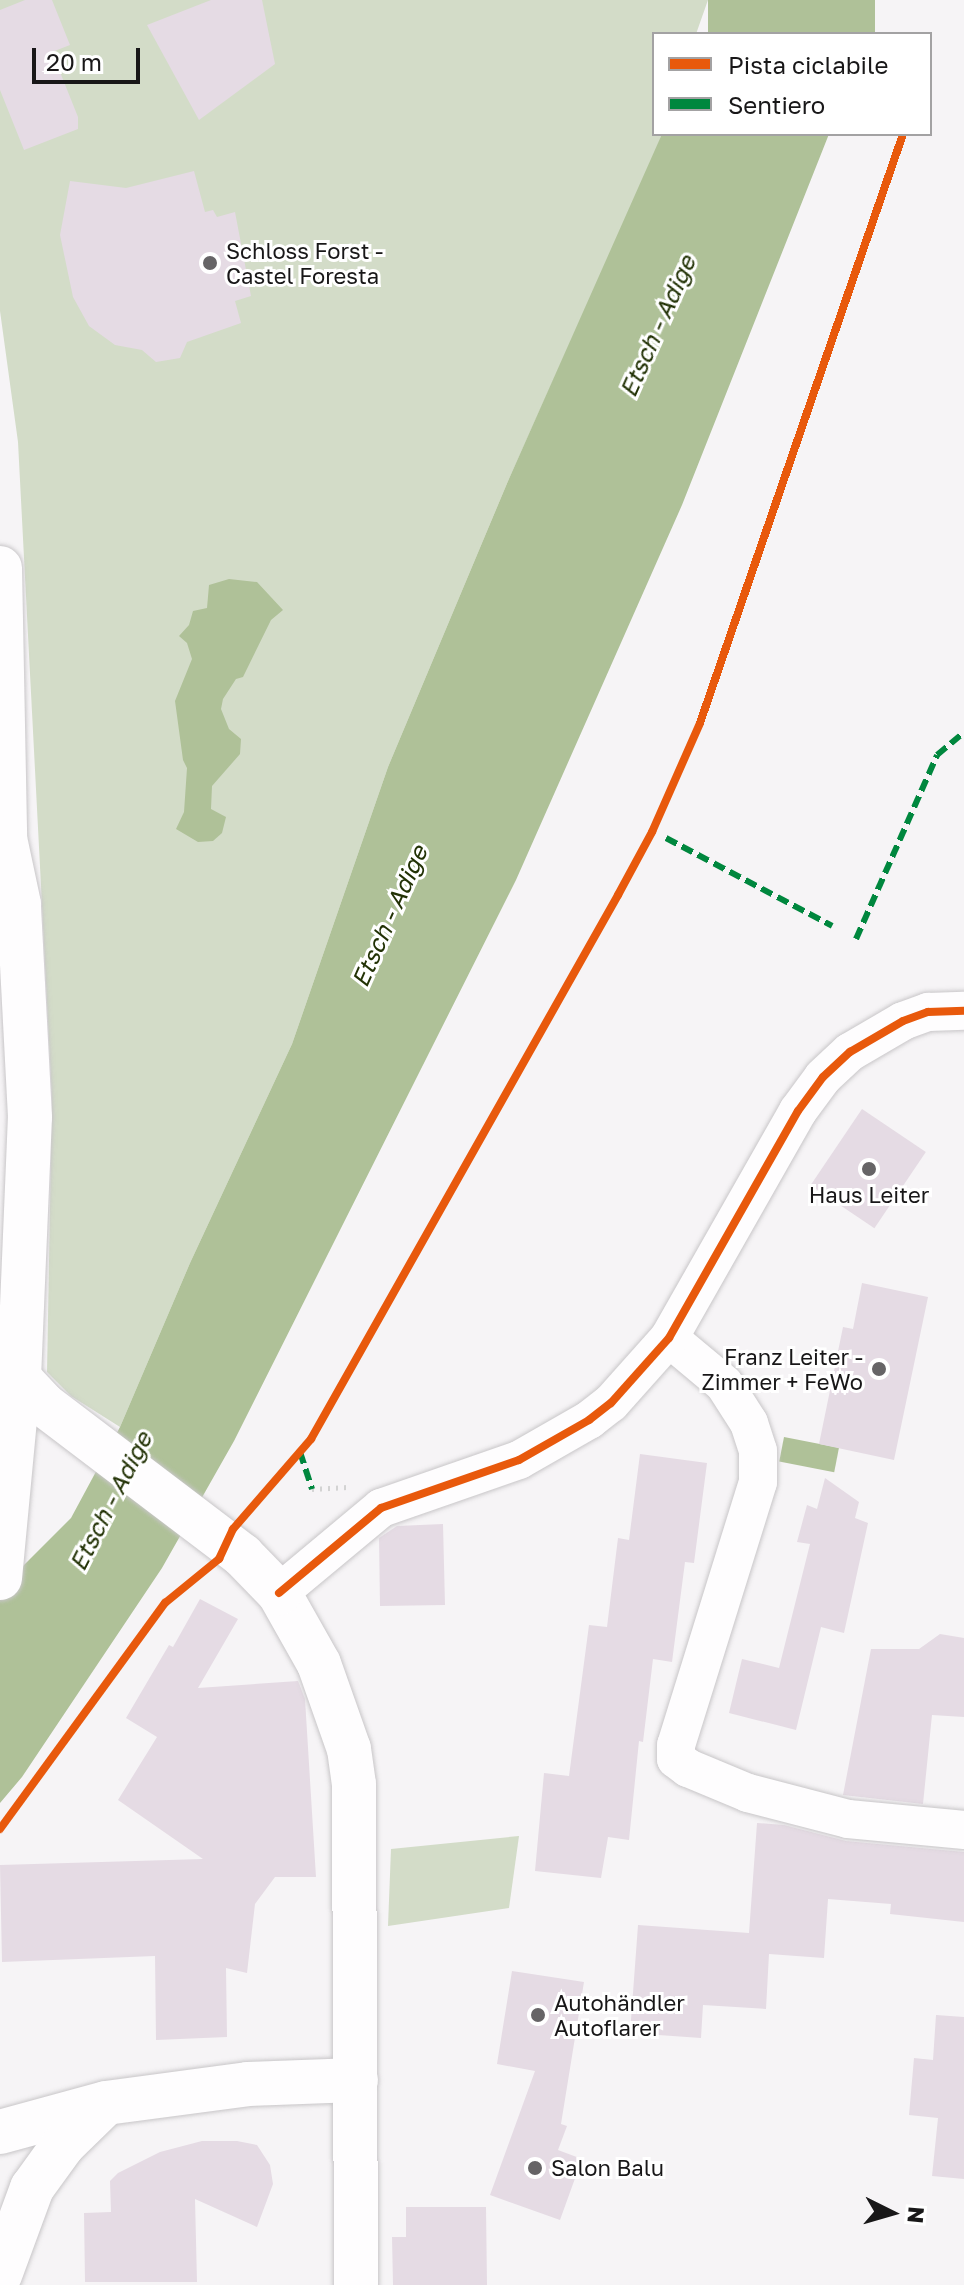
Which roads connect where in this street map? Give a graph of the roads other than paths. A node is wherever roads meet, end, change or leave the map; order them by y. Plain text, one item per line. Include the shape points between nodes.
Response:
1 (0, 568) edge
2 (2, 858) edge
3 (964, 1011) edge
4 (669, 1338) junction
5 (26, 1400) junction
6 (0, 1578) edge
7 (279, 1593) junction
8 (964, 1830) edge
9 (356, 2080) junction
10 (106, 2103) junction
11 (0, 2132) edge
12 (0, 2275) edge
13 (356, 2285) edge

1 - 2 main road
2 - 5 main road via 19,904 30,1117
3 - 4 street via 928,1012 890,1027 823,1077 798,1111
4 - 7 street via 632,1383 589,1420 519,1460 381,1508
4 - 8 street via 724,1384 749,1423 758,1451 758,1482 676,1759 748,1793 848,1819
5 - 6 main road
5 - 7 main road via 243,1556
7 - 9 main road via 319,1664 349,1749 354,1784
9 - 10 main road via 248,2084
9 - 13 main road
10 - 11 main road
10 - 12 main road via 63,2145 32,2188

